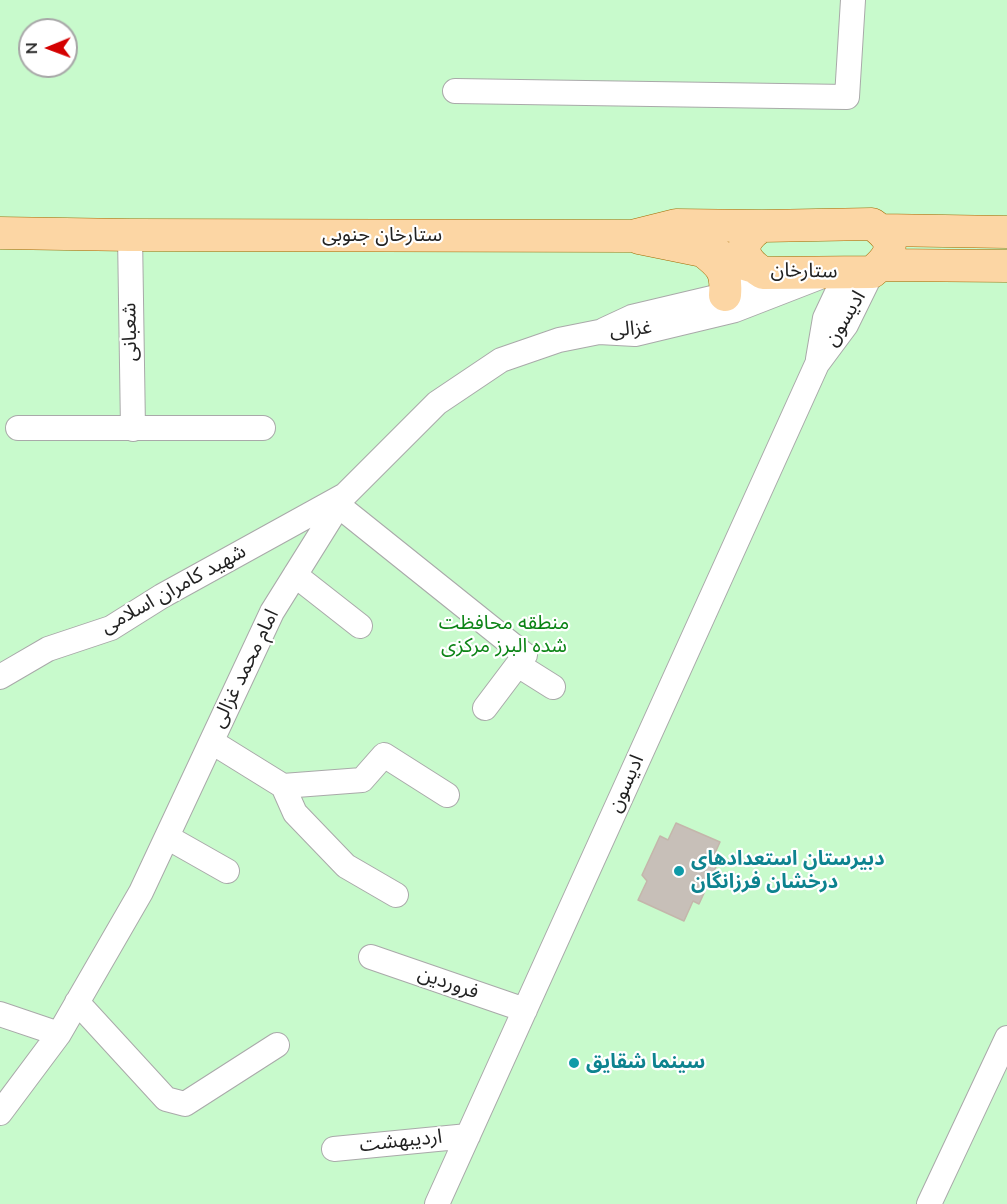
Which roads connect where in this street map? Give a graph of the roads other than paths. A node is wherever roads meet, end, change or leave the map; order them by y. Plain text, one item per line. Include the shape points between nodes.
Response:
1 (853, 0) edge
2 (456, 91) dead end
3 (762, 226) junction
4 (881, 231) junction
5 (1007, 232) edge
6 (0, 233) edge
7 (129, 235) junction
8 (632, 236) junction
9 (703, 251) junction
10 (1007, 266) edge
11 (877, 268) junction
12 (757, 269) junction
13 (834, 273) junction
14 (725, 295) junction
15 (599, 332) junction
16 (817, 364) junction
17 (18, 428) dead end
18 (263, 428) dead end
19 (133, 429) junction
20 (342, 501) junction
21 (295, 575) junction
22 (360, 626) dead end
23 (518, 665) junction
24 (0, 677) edge
25 (553, 687) dead end
26 (485, 708) dead end
27 (212, 742) junction
28 (284, 786) junction
29 (447, 795) dead end
30 (167, 837) junction
31 (227, 871) dead end
32 (396, 895) dead end
33 (371, 957) dead end
34 (78, 1002) junction
35 (525, 1010) junction
36 (0, 1014) edge
37 (59, 1034) junction
38 (1007, 1038) edge
39 (277, 1045) dead end
40 (0, 1113) edge
41 (468, 1136) junction
42 (334, 1149) dead end
43 (437, 1204) edge
44 (929, 1204) edge

1 - 2 street via 847,97
3 - 4 main road via 872,224
3 - 8 main road, ستارخان جنوبی via 676,225
3 - 12 main road, ستارخان via 745,243 745,255
4 - 5 main road
4 - 11 main road via 890,241 890,253
6 - 7 main road, ستارخان جنوبی
7 - 8 main road, ستارخان جنوبی
7 - 19 street, شعبانی
8 - 9 main road
9 - 12 main road
9 - 14 main road via 718,262 726,279
10 - 11 main road, ستارخان
11 - 13 main road, ستارخان
11 - 16 street, ادیسون via 846,325
12 - 13 main road, ستارخان
12 - 14 street, غزالی
13 - 15 street, غزالی via 735,310 635,334
13 - 16 street, ادیسون via 841,284 825,318
14 - 15 street, غزالی via 632,317
15 - 20 street, امام محمد غزالی via 559,340 501,360 437,403
16 - 35 street, ادیسون
17 - 19 street
18 - 19 street
20 - 21 street, امام محمد غزالی
20 - 23 street via 525,655
20 - 24 street, شهید کامران اسلامی via 162,596 111,628 48,649
21 - 22 street
21 - 27 street, امام محمد غزالی via 272,612
23 - 25 street
23 - 26 street
27 - 28 street
27 - 30 street, امام محمد غزالی
28 - 29 street via 362,780 384,755
28 - 32 street via 295,813 346,866
30 - 31 street
30 - 34 street, امام محمد غزالی via 141,892
33 - 35 street, فروردین
34 - 37 street, امام محمد غزالی
34 - 39 street via 166,1099 185,1104
35 - 41 street, ادیسون
36 - 37 street
37 - 40 street, امام محمد غزالی
38 - 44 street
41 - 42 street, اردیبهشت
41 - 43 street, ادیسون

